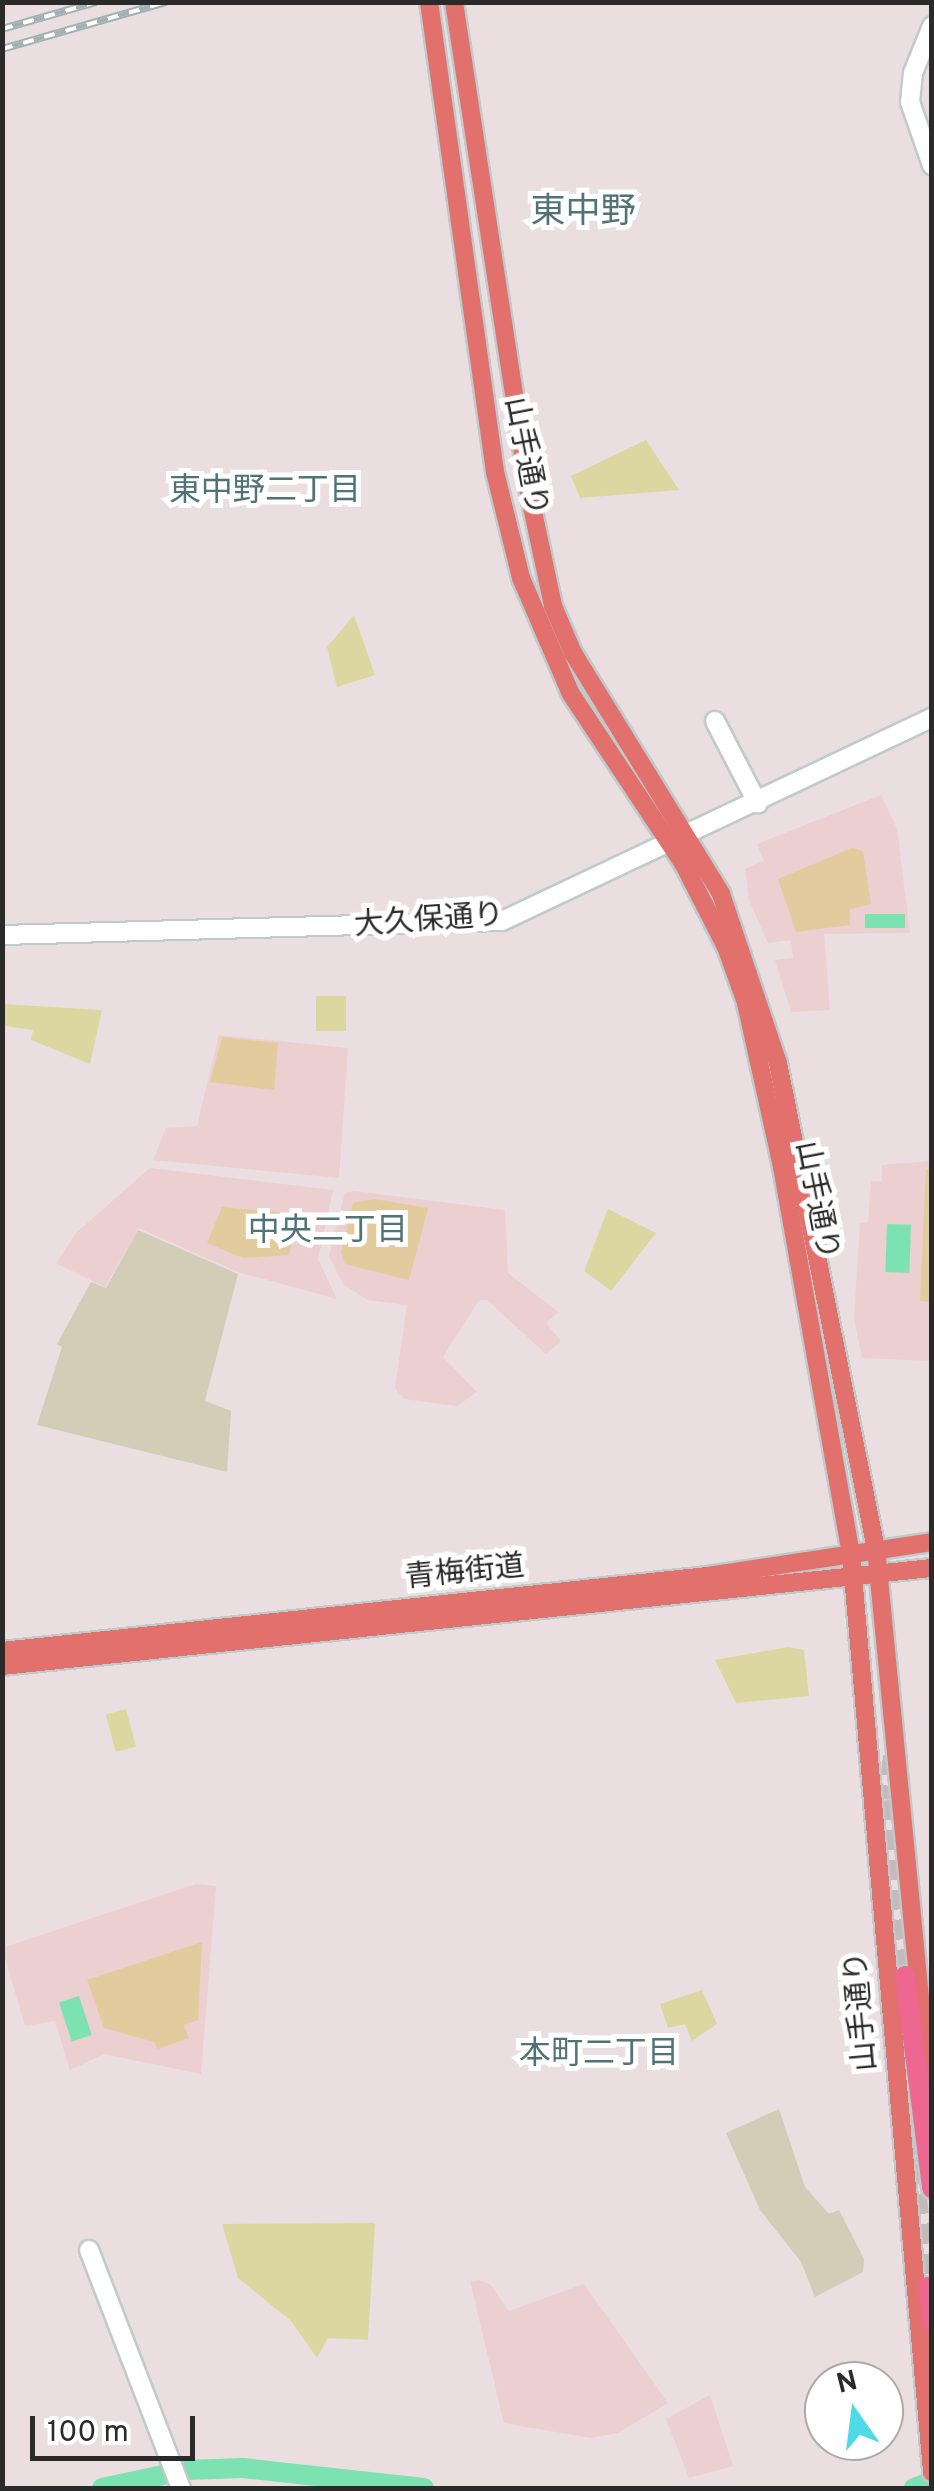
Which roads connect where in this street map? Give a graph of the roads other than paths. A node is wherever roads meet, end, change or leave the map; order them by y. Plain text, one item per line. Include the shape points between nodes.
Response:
1 (429, 2) edge
2 (454, 2) edge
3 (932, 26) edge
4 (932, 165) edge
5 (932, 718) edge
6 (715, 721) dead end
7 (758, 804) junction
8 (690, 836) junction
9 (670, 844) junction
10 (2, 935) edge
11 (865, 1492) junction
12 (842, 1496) junction
13 (932, 1542) edge
14 (876, 1548) junction
15 (851, 1553) junction
16 (932, 1568) edge
17 (879, 1570) junction
18 (853, 1572) junction
19 (2, 1651) edge
20 (2, 1666) edge
21 (904, 1974) junction
22 (932, 2116) edge
23 (932, 2188) edge
24 (89, 2250) dead end
25 (928, 2287) dead end
26 (932, 2322) edge
27 (931, 2469) edge
28 (179, 2484) edge

1 - 9 main road, 山手通り via 495,472 521,578 571,694
2 - 8 main road, 山手通り via 548,588 573,653
3 - 4 main road via 912,73 910,102
5 - 7 main road, 大久保通り
6 - 7 main road
7 - 8 main road, 大久保通り
8 - 9 main road, 大久保通り
8 - 11 main road, 山手通り via 743,944 768,1021
9 - 10 main road, 大久保通り via 490,924
9 - 12 main road, 山手通り via 706,901 746,1004
11 - 12 main road
11 - 14 main road, 山手通り
12 - 15 main road, 山手通り
13 - 14 main road, 青梅街道
14 - 15 main road, 青梅街道
14 - 17 main road, 山手通り
15 - 18 main road, 山手通り
15 - 19 main road, 青梅街道 via 686,1578
16 - 17 main road, 青梅街道
17 - 18 main road, 青梅街道
17 - 21 main road, 山手通り
18 - 20 main road, 青梅街道
18 - 21 main road, 山手通り
21 - 22 main road, 山手通り
21 - 23 highway
21 - 27 main road, 山手通り
24 - 28 main road
25 - 26 highway

